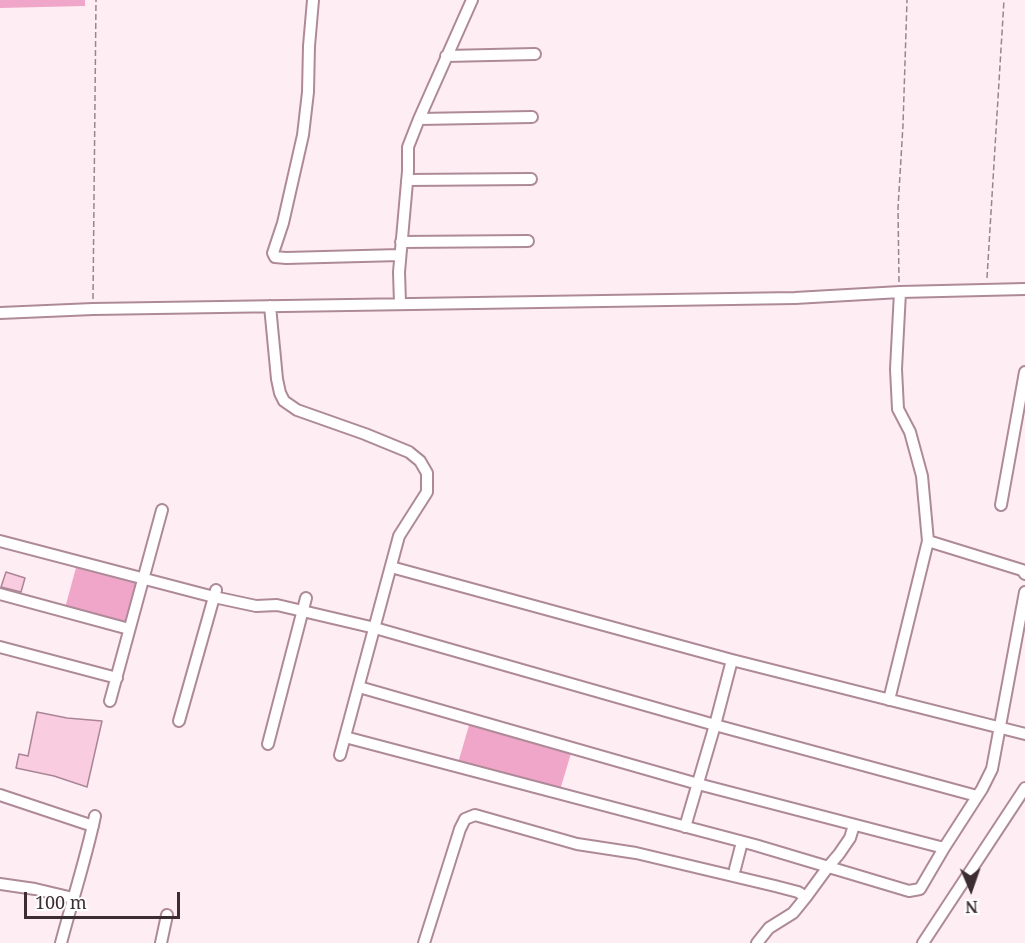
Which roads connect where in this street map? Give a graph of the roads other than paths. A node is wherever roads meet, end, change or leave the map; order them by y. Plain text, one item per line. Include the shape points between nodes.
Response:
1 (313, 0) edge
2 (472, 0) edge
3 (535, 54) dead end
4 (446, 56) junction
5 (532, 117) dead end
6 (418, 119) junction
7 (531, 179) dead end
8 (407, 180) junction
9 (528, 241) dead end
10 (401, 242) junction
11 (400, 255) junction
12 (1025, 289) edge
13 (900, 292) junction
14 (400, 303) junction
15 (270, 306) junction
16 (0, 313) edge
17 (1025, 372) edge
18 (1001, 505) dead end
19 (162, 510) dead end
20 (0, 541) edge
21 (928, 541) junction
22 (391, 567) junction
23 (1025, 574) edge
24 (142, 578) junction
25 (215, 593) junction
26 (0, 594) edge
27 (1025, 597) edge
28 (306, 598) dead end
29 (303, 611) junction
30 (375, 628) junction
31 (129, 629) junction
32 (0, 647) edge
33 (732, 660) junction
34 (117, 678) junction
35 (359, 687) junction
36 (889, 700) junction
37 (110, 701) dead end
38 (179, 721) dead end
39 (715, 725) junction
40 (1000, 728) junction
41 (1025, 734) edge
42 (345, 737) junction
43 (268, 744) dead end
44 (340, 755) dead end
45 (698, 784) junction
46 (1025, 788) edge
47 (0, 795) edge
48 (977, 796) junction
49 (854, 825) junction
50 (685, 827) junction
51 (742, 842) junction
52 (944, 848) junction
53 (828, 867) junction
54 (735, 869) dead end
55 (0, 884) edge
56 (806, 897) junction
57 (73, 898) junction
58 (167, 915) dead end
59 (62, 943) edge
60 (161, 943) edge
61 (424, 943) edge
62 (757, 943) edge
63 (923, 943) edge

1 - 11 street via 303,135 273,253 275,257 286,258
2 - 4 street
3 - 4 street
4 - 6 street
5 - 6 street
6 - 8 street via 408,147
7 - 8 street
8 - 10 street
9 - 10 street
10 - 11 street
11 - 14 street
12 - 13 street
13 - 14 street via 795,298
13 - 21 street via 898,410 910,432 922,476
14 - 15 street
15 - 16 street
15 - 22 street via 278,386 284,401 297,410 409,452 427,473 428,492 399,536
17 - 18 street
19 - 24 street
20 - 24 street
21 - 23 street
21 - 36 street
22 - 30 street
22 - 33 street
24 - 25 street
24 - 31 street
25 - 29 street via 253,606 277,605
25 - 38 street
26 - 31 street
27 - 40 street
28 - 29 street
29 - 30 street
29 - 43 street
30 - 35 street
30 - 39 street
31 - 34 street
32 - 34 street
33 - 36 street
33 - 39 street
34 - 37 street
35 - 42 street
35 - 45 street
36 - 40 street
39 - 45 street
39 - 48 street
40 - 41 street
40 - 48 street via 992,769
42 - 44 street
42 - 50 street
45 - 49 street
45 - 50 street
46 - 63 street
47 - 57 street via 94,821
48 - 52 street
49 - 52 street
49 - 53 street via 850,838
50 - 51 street
51 - 53 street
51 - 54 street
52 - 53 street via 921,889 915,891
53 - 56 street
55 - 57 street
56 - 61 street via 636,853 577,844 475,815 465,819 460,829
56 - 62 street
57 - 59 street
58 - 60 street

